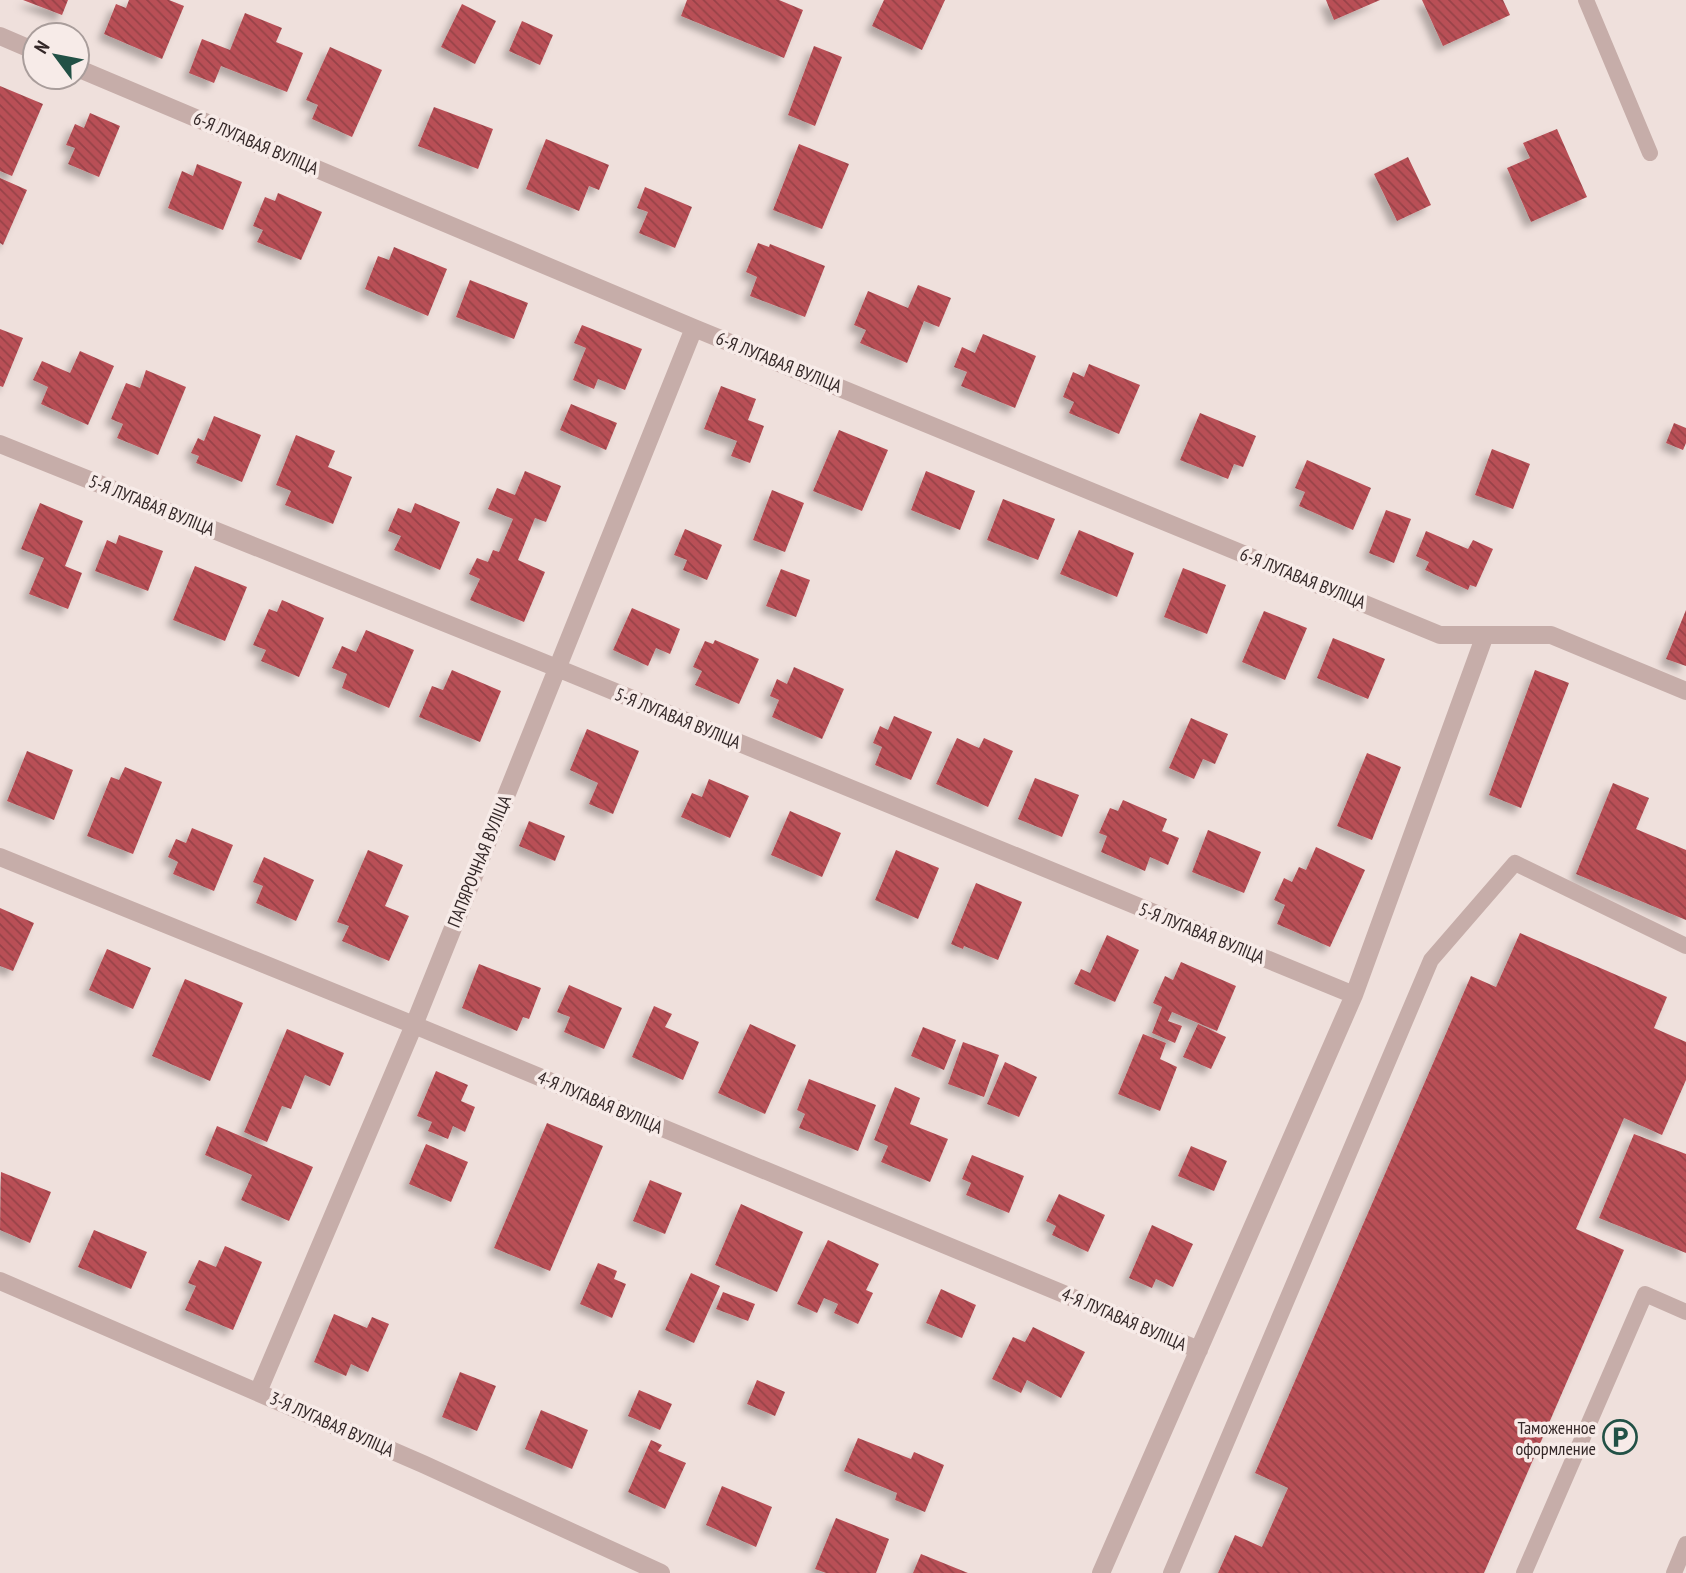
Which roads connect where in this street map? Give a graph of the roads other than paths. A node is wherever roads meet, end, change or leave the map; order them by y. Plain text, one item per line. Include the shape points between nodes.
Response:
1 (1586, 0) edge
2 (0, 36) edge
3 (21, 45) edge
4 (91, 74) edge
5 (1650, 153) dead end
6 (694, 328) junction
7 (0, 444) edge
8 (1485, 635) junction
9 (557, 668) junction
10 (1686, 691) edge
11 (0, 857) edge
12 (1686, 946) edge
13 (1354, 995) junction
14 (414, 1025) junction
15 (0, 1281) edge
16 (1686, 1312) edge
17 (1199, 1350) junction
18 (258, 1392) junction
19 (1686, 1544) edge
20 (634, 1567) edge
21 (661, 1573) edge
22 (1101, 1573) edge
23 (1171, 1573) edge
24 (1524, 1573) edge
25 (1674, 1573) edge

1 - 5 lane
2 - 3 street
4 - 6 street, 6-Я ЛУГАВАЯ ВУЛІЦА
6 - 8 street, 6-Я ЛУГАВАЯ ВУЛІЦА via 1440,635
6 - 9 street, ПАПЯРОЧНАЯ ВУЛІЦА
7 - 9 street, 5-Я ЛУГАВАЯ ВУЛІЦА
8 - 10 street, 6-Я ЛУГАВАЯ ВУЛІЦА via 1551,635
8 - 13 street
9 - 13 street, 5-Я ЛУГАВАЯ ВУЛІЦА
9 - 14 street, ПАПЯРОЧНАЯ ВУЛІЦА
11 - 14 street, 4-Я ЛУГАВАЯ ВУЛІЦА
12 - 23 lane via 1515,863 1431,960
13 - 17 street
14 - 17 street, 4-Я ЛУГАВАЯ ВУЛІЦА
14 - 18 street, ПАПЯРОЧНАЯ ВУЛІЦА
15 - 18 street, 3-Я ЛУГАВАЯ ВУЛІЦА
16 - 24 lane via 1645,1294
17 - 22 street
18 - 20 street, 3-Я ЛУГАВАЯ ВУЛІЦА
19 - 25 lane
20 - 21 street, 3-Я ЛУГАВАЯ ВУЛІЦА

